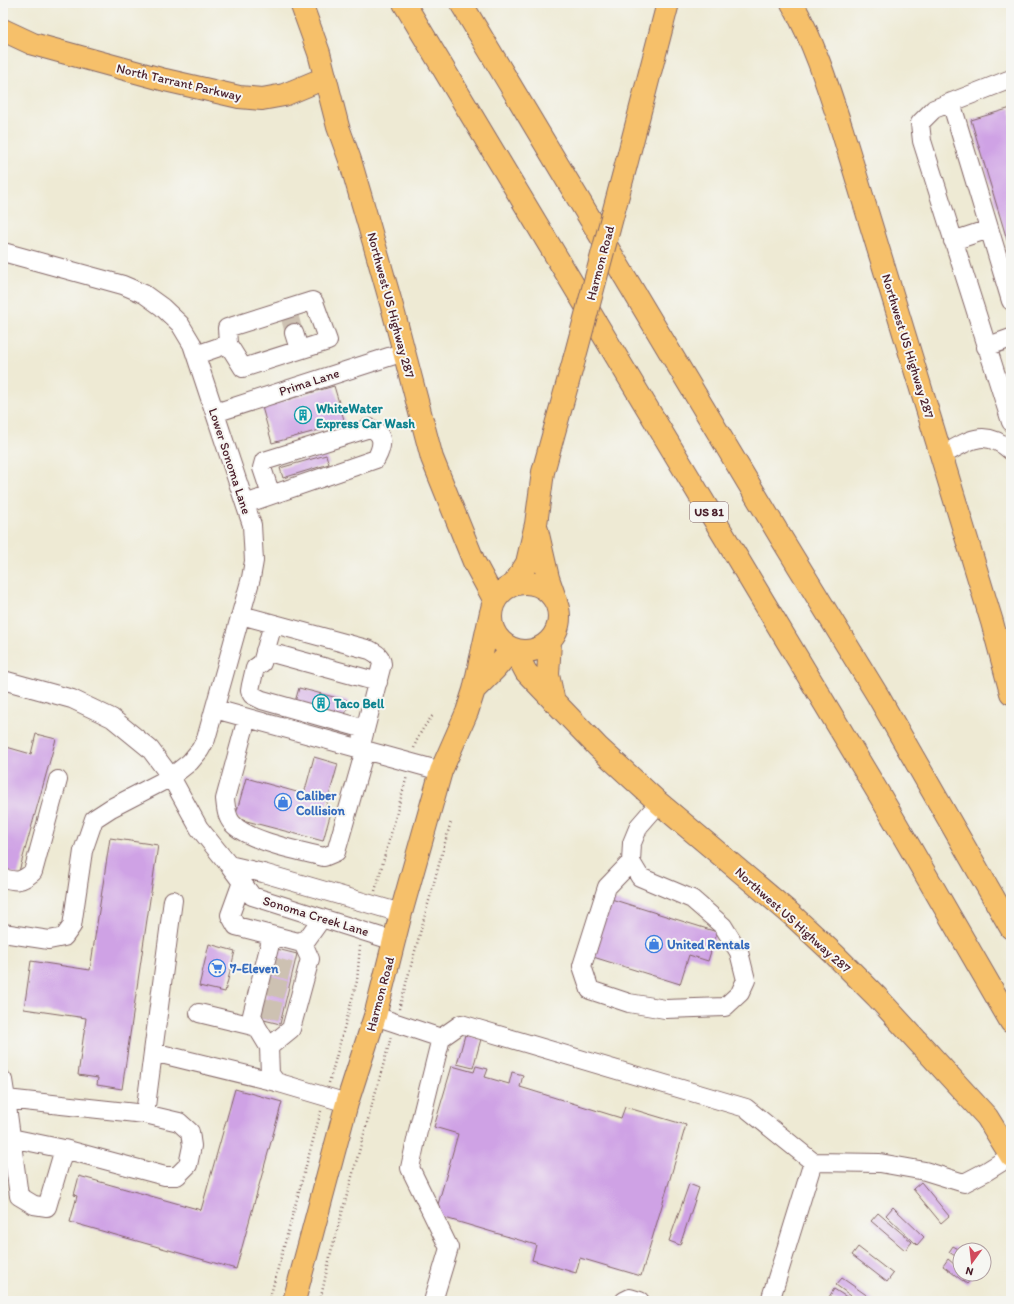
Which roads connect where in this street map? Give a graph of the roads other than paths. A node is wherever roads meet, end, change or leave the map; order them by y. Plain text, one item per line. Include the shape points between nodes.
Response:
1 (301, 3) edge
2 (404, 3) edge
3 (461, 3) edge
4 (668, 3) edge
5 (792, 3) edge
6 (3, 30) edge
7 (33, 44) junction
8 (3, 46) edge
9 (325, 78) junction
10 (1011, 79) edge
11 (951, 102) junction
12 (989, 229) junction
13 (953, 241) junction
14 (3, 252) edge
15 (1011, 301) edge
16 (1011, 338) edge
17 (228, 344) junction
18 (986, 347) junction
19 (404, 352) junction
20 (196, 355) junction
21 (215, 413) junction
22 (1011, 422) edge
23 (1011, 451) edge
24 (941, 456) junction
25 (271, 495) junction
26 (245, 504) junction
27 (536, 524) junction
28 (514, 584) junction
29 (493, 606) junction
30 (559, 608) junction
31 (241, 615) junction
32 (273, 624) junction
33 (550, 642) junction
34 (513, 649) junction
35 (264, 657) junction
36 (3, 680) edge
37 (378, 682) junction
38 (474, 690) junction
39 (1011, 693) edge
40 (554, 703) junction
41 (215, 708) junction
42 (247, 718) junction
43 (365, 729) junction
44 (362, 750) junction
45 (441, 771) junction
46 (171, 777) junction
47 (58, 780) dead end
48 (659, 803) junction
49 (631, 862) junction
50 (229, 866) junction
51 (3, 878) edge
52 (242, 882) junction
53 (173, 900) dead end
54 (401, 913) junction
55 (322, 918) junction
56 (1011, 928) edge
57 (3, 933) edge
58 (272, 936) junction
59 (302, 941) junction
60 (394, 941) junction
61 (200, 1013) dead end
62 (375, 1016) junction
63 (1011, 1022) edge
64 (257, 1027) junction
65 (441, 1038) junction
66 (269, 1047) junction
67 (153, 1052) junction
68 (3, 1080) edge
69 (276, 1082) junction
70 (6, 1099) junction
71 (347, 1103) junction
72 (145, 1114) junction
73 (11, 1138) junction
74 (64, 1149) junction
75 (1011, 1156) edge
76 (813, 1162) junction
77 (434, 1298) dead end
78 (294, 1301) edge
79 (624, 1301) edge
80 (640, 1301) edge
81 (770, 1301) edge

1 - 9 main road, Northwest US Highway 287
2 - 63 main road, US 81 via 879,794
3 - 56 main road via 878,696
4 - 27 main road, Harmon Road, bridge via 544,466
5 - 24 main road, Northwest US Highway 287 via 817,58 842,130
6 - 7 main road, North Tarrant Parkway
7 - 8 main road, North Tarrant Parkway
7 - 9 main road, North Tarrant Parkway via 239,97 262,99 284,95
9 - 19 main road, Northwest US Highway 287
10 - 11 street
11 - 12 street
11 - 13 street via 934,109 920,123 922,141
12 - 13 street
12 - 15 street
13 - 18 street
14 - 20 street, Lower Sonoma Lane via 123,284 144,294 162,306 180,324
16 - 18 street
17 - 17 street via 243,368 292,327 227,328
17 - 20 street
18 - 22 street
19 - 21 street, Prima Lane
19 - 29 main road, Northwest US Highway 287 via 432,458
20 - 21 street, Lower Sonoma Lane
21 - 26 street, Lower Sonoma Lane
23 - 24 street via 1001,443 982,437
24 - 39 main road, Northwest US Highway 287
25 - 25 street via 376,459 381,450 381,438 377,431 370,428 264,461 262,468
25 - 26 street
26 - 31 street, Lower Sonoma Lane via 252,525 254,561
27 - 28 main road, Harmon Road via 527,563
27 - 30 main road, Harmon Road via 548,578
28 - 29 main road via 503,591
28 - 30 main road via 528,583 541,586 555,599
29 - 34 main road via 491,623 495,634 502,643
29 - 38 main road, Harmon Road
30 - 33 main road via 557,631
31 - 32 street
31 - 41 street, Lower Sonoma Lane
32 - 35 street
32 - 37 street via 378,654 382,664
33 - 34 main road via 539,649
33 - 40 main road via 548,675
34 - 38 main road, Harmon Road
34 - 40 main road, Northwest US Highway 287 via 526,672
35 - 37 street
35 - 43 street via 255,668 250,691 256,698
36 - 46 street, Sonoma Creek Lane via 72,699 112,718 150,749
37 - 43 street
38 - 45 main road, Harmon Road
40 - 48 main road, Northwest US Highway 287
41 - 42 street
41 - 46 street, Lower Sonoma Lane via 200,750
42 - 44 street
42 - 44 street via 225,799 230,822 252,837 324,857 336,852
43 - 44 street
44 - 45 street
45 - 54 main road, Harmon Road
46 - 50 street, Sonoma Creek Lane via 199,828
46 - 57 street, Lower Sonoma Lane via 111,808 94,820 83,851 72,926 64,937 49,940
47 - 51 street via 33,872 25,879 16,881
48 - 49 street via 640,826 632,843
48 - 75 main road, Northwest US Highway 287 via 792,915 872,992 987,1117
49 - 49 street via 640,877 692,899 723,926 739,952 746,980 740,993 725,1007 666,1009 629,1003 590,990 582,966 607,887
50 - 52 street, Sonoma Creek Lane
50 - 54 street, Sonoma Creek Lane via 263,873
52 - 55 street, Sonoma Creek Lane via 252,896
52 - 58 street via 230,916 236,926
53 - 67 street
54 - 60 main road, Harmon Road
55 - 59 street via 308,939
55 - 60 street, Sonoma Creek Lane
58 - 59 street
58 - 64 street via 269,966 259,1005 252,1015
59 - 66 street via 310,959 299,974 294,992 289,1014 291,1029
60 - 62 main road, Harmon Road
61 - 64 street
62 - 65 street
62 - 71 main road, Harmon Road
64 - 66 street
65 - 76 street via 461,1024 746,1108
65 - 77 street via 410,1168 449,1248
66 - 69 street via 270,1074
67 - 69 street
67 - 72 street
68 - 70 street
69 - 71 street
70 - 72 street
70 - 73 street
71 - 78 main road, Harmon Road
72 - 74 street via 179,1122 190,1132 192,1146 188,1164 177,1176 165,1176
73 - 74 street
73 - 74 street via 19,1196 34,1205 47,1208
75 - 76 street via 964,1183 925,1171 880,1163
76 - 81 street
79 - 80 street via 630,1298

